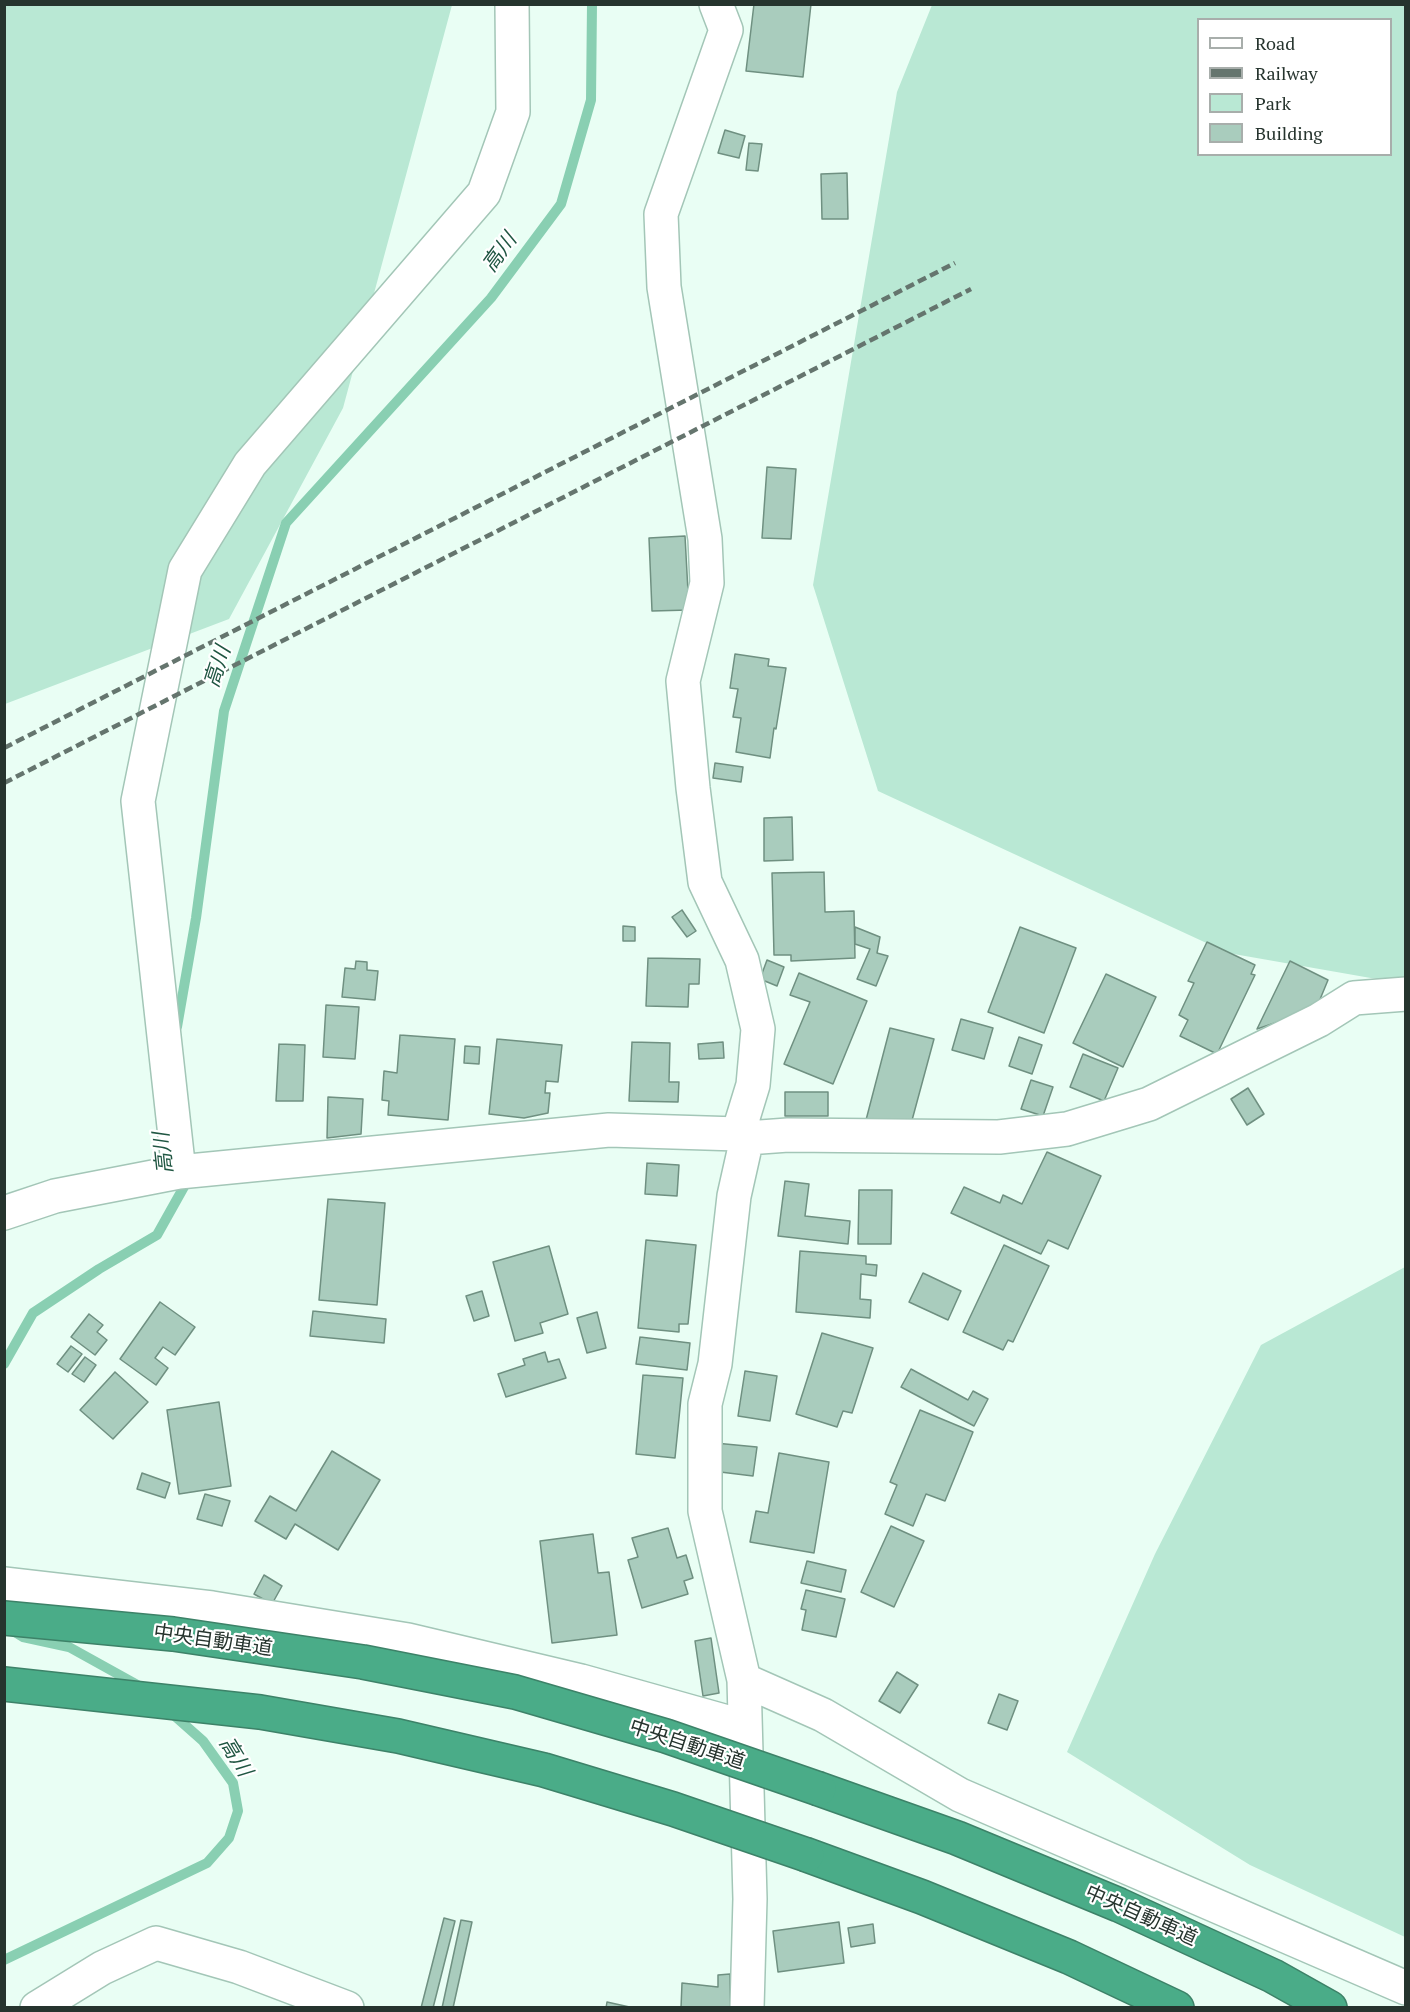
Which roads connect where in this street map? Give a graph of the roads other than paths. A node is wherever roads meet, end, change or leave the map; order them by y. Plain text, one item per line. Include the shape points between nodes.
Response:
1 (512, 4) edge
2 (716, 4) edge
3 (1406, 994) edge
4 (742, 1136) junction
5 (179, 1172) junction
6 (55, 1196) junction
7 (4, 1213) edge
8 (4, 1235) edge
9 (4, 1584) edge
10 (4, 1618) edge
11 (744, 1680) junction
12 (4, 1684) edge
13 (745, 1726) junction
14 (1406, 1988) edge
15 (37, 2007) edge
16 (347, 2007) edge
17 (747, 2007) edge
18 (1177, 2007) edge
19 (1330, 2007) edge

1 - 5 street via 513,112 484,193 250,464 185,570 138,801
2 - 4 street via 726,30 661,214 664,287 705,539 707,583 683,681 693,788 705,882 742,960 758,1029 753,1085
3 - 4 street via 1354,998 1319,1020 1149,1104 1067,1129 999,1137
4 - 5 street via 609,1130
4 - 11 street via 715,1364 705,1404 705,1511
5 - 6 street
6 - 7 street
6 - 8 street
9 - 13 street via 212,1608 408,1640 581,1681
10 - 19 highway, 中央自動車道, bridge via 173,1634 363,1662 515,1692 666,1736 957,1838 1119,1905 1273,1976
11 - 13 street
11 - 14 street via 823,1715 960,1795
12 - 18 highway, bridge via 260,1712 398,1736 544,1770 673,1809 922,1897 1069,1957
13 - 17 street via 750,1899
15 - 16 street via 102,1968 156,1942 239,1967

